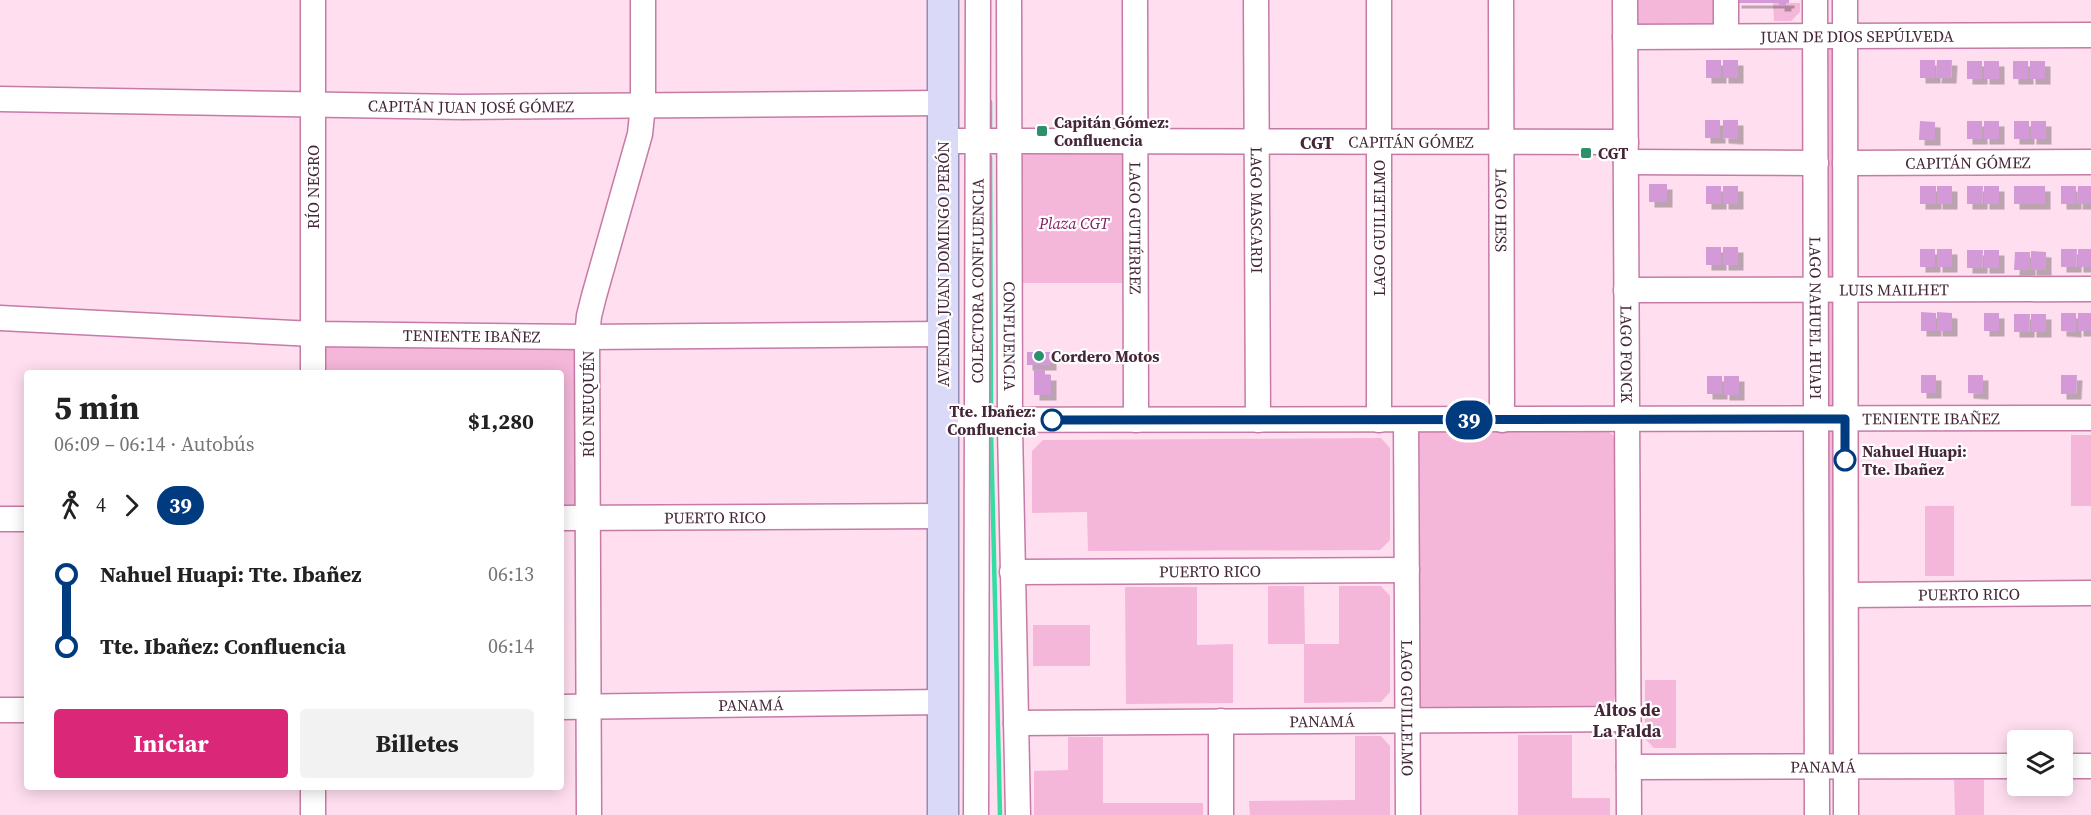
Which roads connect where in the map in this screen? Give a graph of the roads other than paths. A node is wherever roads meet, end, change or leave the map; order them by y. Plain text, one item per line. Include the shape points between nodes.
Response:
1 (313, 0) edge
2 (643, 0) edge
3 (943, 0) edge
4 (978, 0) edge
5 (1009, 0) edge
6 (1135, 0) edge
7 (1256, 0) edge
8 (1379, 0) edge
9 (1501, 0) edge
10 (1625, 0) edge
11 (1726, 0) edge
12 (1815, 0) edge
13 (1845, 0) edge
14 (2091, 35) edge
15 (1726, 36) junction
16 (1815, 36) junction
17 (1845, 36) junction
18 (1625, 37) junction
19 (0, 99) edge
20 (943, 103) junction
21 (313, 104) junction
22 (643, 105) junction
23 (943, 141) junction
24 (978, 141) junction
25 (1009, 141) junction
26 (1136, 141) junction
27 (1257, 141) junction
28 (1379, 142) junction
29 (1501, 142) junction
30 (1626, 152) junction
31 (2091, 162) edge
32 (1816, 163) junction
33 (1845, 163) junction
34 (2091, 289) edge
35 (1626, 290) junction
36 (1816, 290) junction
37 (1845, 290) junction
38 (0, 318) edge
39 (313, 334) junction
40 (944, 334) junction
41 (587, 337) junction
42 (313, 370) edge
43 (2091, 418) edge
44 (1627, 419) junction
45 (1816, 419) junction
46 (1845, 419) junction
47 (944, 420) junction
48 (1136, 420) junction
49 (1258, 420) junction
50 (1379, 420) junction
51 (1406, 420) junction
52 (1502, 420) junction
53 (978, 421) junction
54 (1010, 421) junction
55 (942, 516) junction
56 (564, 518) edge
57 (588, 518) junction
58 (0, 519) edge
59 (24, 519) edge
60 (1407, 570) junction
61 (1012, 572) junction
62 (2091, 593) edge
63 (1846, 595) junction
64 (942, 702) junction
65 (564, 707) edge
66 (589, 707) junction
67 (0, 710) edge
68 (24, 710) edge
69 (1628, 719) junction
70 (1407, 720) junction
71 (1221, 721) junction
72 (1016, 723) junction
73 (1816, 766) junction
74 (1846, 766) junction
75 (2007, 766) edge
76 (2073, 766) edge
77 (2091, 766) edge
78 (1629, 767) junction
79 (313, 790) edge
80 (313, 815) edge
81 (589, 815) edge
82 (943, 815) edge
83 (976, 815) edge
84 (1018, 815) edge
85 (1221, 815) edge
86 (1408, 815) edge
87 (1629, 815) edge
88 (1816, 815) edge
89 (1846, 815) edge

1 - 21 street, RÍO NEGRO
2 - 22 street, RÍO NEUQUÉN
3 - 20 main road, AVENIDA JUAN DOMINGO PERÓN
4 - 24 street, COLECTORA CONFLUENCIA
5 - 25 street, CONFLUENCIA
6 - 26 street, LAGO GUTIÉRREZ
7 - 27 street, LAGO MASCARDI
8 - 28 street, LAGO GUILLELMO
9 - 29 street, LAGO HESS
10 - 18 street, LAGO FONCK
11 - 15 street
12 - 16 street, LAGO NAHUEL HUAPI
13 - 17 street, LAGO NAHUEL HUAPI
14 - 17 street, JUAN DE DIOS SEPÚLVEDA
15 - 16 street, JUAN DE DIOS SEPÚLVEDA
15 - 18 street, JUAN DE DIOS SEPÚLVEDA
16 - 17 street, JUAN DE DIOS SEPÚLVEDA
16 - 32 street, LAGO NAHUEL HUAPI
17 - 33 street, LAGO NAHUEL HUAPI
18 - 30 street, LAGO FONCK
19 - 21 street, CAPITÁN JUAN JOSÉ GÓMEZ
20 - 22 street, CAPITÁN JUAN JOSÉ GÓMEZ
20 - 23 main road, AVENIDA JUAN DOMINGO PERÓN
21 - 22 street, CAPITÁN JUAN JOSÉ GÓMEZ
21 - 39 street, RÍO NEGRO
22 - 41 street, RÍO NEUQUÉN via 640,134 594,296
23 - 24 street, CAPITÁN GÓMEZ
23 - 40 main road, AVENIDA JUAN DOMINGO PERÓN
24 - 25 street, CAPITÁN GÓMEZ
24 - 53 street, COLECTORA CONFLUENCIA
25 - 26 street, CAPITÁN GÓMEZ
25 - 54 street, CONFLUENCIA
26 - 27 street, CAPITÁN GÓMEZ
26 - 48 street, LAGO GUTIÉRREZ
27 - 28 street, CAPITÁN GÓMEZ
27 - 49 street, LAGO MASCARDI
28 - 29 street, CAPITÁN GÓMEZ
28 - 50 street, LAGO GUILLELMO
29 - 30 street, CAPITÁN GÓMEZ
29 - 52 street, LAGO HESS
30 - 32 street, CAPITÁN GÓMEZ
30 - 35 street, LAGO FONCK
31 - 33 street, CAPITÁN GÓMEZ
32 - 36 street, LAGO NAHUEL HUAPI
33 - 37 street, LAGO NAHUEL HUAPI
34 - 37 street, LUIS MAILHET
35 - 36 street, LUIS MAILHET
35 - 44 street, LAGO FONCK
36 - 37 street, LUIS MAILHET
36 - 45 street, LAGO NAHUEL HUAPI
37 - 46 street, LAGO NAHUEL HUAPI
38 - 39 street, TENIENTE IBAÑEZ
39 - 41 street, TENIENTE IBAÑEZ
39 - 42 street, RÍO NEGRO
40 - 41 street, TENIENTE IBAÑEZ
40 - 47 main road, AVENIDA JUAN DOMINGO PERÓN
41 - 57 street, RÍO NEUQUÉN
43 - 46 street, TENIENTE IBAÑEZ
44 - 45 street, TENIENTE IBAÑEZ
44 - 52 street, TENIENTE IBAÑEZ
44 - 69 street, LAGO FONCK
45 - 46 street, TENIENTE IBAÑEZ
45 - 73 street, LAGO NAHUEL HUAPI
46 - 63 street, LAGO NAHUEL HUAPI
47 - 53 street, TENIENTE IBAÑEZ
47 - 55 main road, AVENIDA JUAN DOMINGO PERÓN
48 - 49 street, TENIENTE IBAÑEZ
48 - 54 street, TENIENTE IBAÑEZ
49 - 50 street, TENIENTE IBAÑEZ
50 - 51 street, TENIENTE IBAÑEZ
51 - 52 street, TENIENTE IBAÑEZ
51 - 60 street, LAGO GUILLELMO
53 - 54 street, TENIENTE IBAÑEZ
53 - 83 street, COLECTORA CONFLUENCIA
54 - 61 street, CONFLUENCIA
55 - 57 street, PUERTO RICO
55 - 64 main road, AVENIDA JUAN DOMINGO PERÓN
56 - 57 street, PUERTO RICO
57 - 66 street, RÍO NEUQUÉN
58 - 59 street
60 - 61 street, PUERTO RICO
60 - 70 street, LAGO GUILLELMO
61 - 72 street, CONFLUENCIA
62 - 63 street, PUERTO RICO
63 - 74 street, LAGO NAHUEL HUAPI
64 - 66 street, PANAMÁ
64 - 82 main road, AVENIDA JUAN DOMINGO PERÓN
65 - 66 street, PANAMÁ
66 - 81 street, RÍO NEUQUÉN
67 - 68 street
69 - 70 street, PANAMÁ
69 - 78 street, LAGO FONCK
70 - 71 street, PANAMÁ
70 - 86 street, LAGO GUILLELMO
71 - 72 street, PANAMÁ
71 - 85 street
72 - 84 street, CONFLUENCIA
73 - 74 street, PANAMÁ
73 - 78 street, PANAMÁ
73 - 88 street, LAGO NAHUEL HUAPI
74 - 75 street, PANAMÁ
74 - 89 street, LAGO NAHUEL HUAPI
76 - 77 street
78 - 87 street, LAGO FONCK
79 - 80 street

